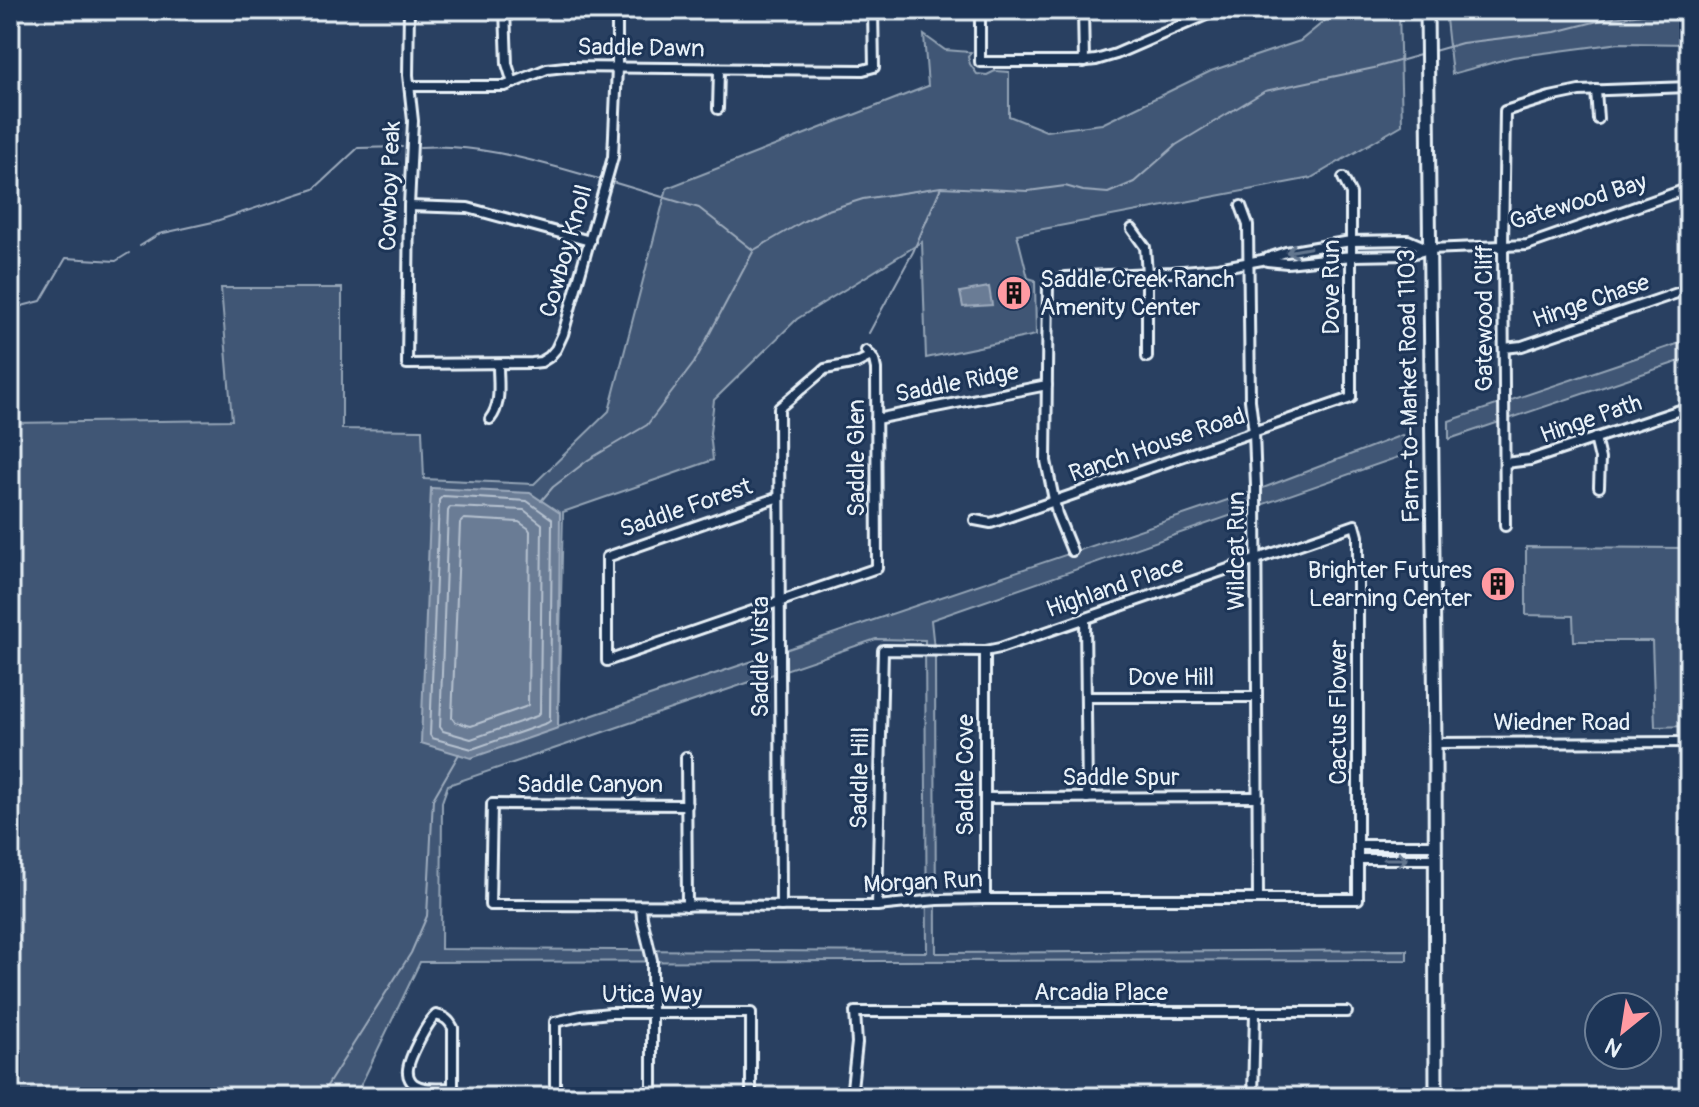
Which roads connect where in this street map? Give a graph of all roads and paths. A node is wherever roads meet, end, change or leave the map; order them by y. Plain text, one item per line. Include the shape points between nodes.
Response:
1 (409, 10) edge
2 (505, 10) edge
3 (617, 10) edge
4 (873, 10) edge
5 (980, 10) edge
6 (1083, 10) edge
7 (1185, 10) edge
8 (1227, 10) edge
9 (1427, 10) edge
10 (1185, 24) junction
11 (1084, 62) junction
12 (617, 68) junction
13 (719, 70) junction
14 (513, 83) junction
15 (410, 86) junction
16 (1689, 87) edge
17 (1596, 90) junction
18 (718, 109) dead end
19 (1598, 119) dead end
20 (1343, 178) dead end
21 (1689, 188) edge
22 (409, 206) junction
23 (1241, 206) dead end
24 (1132, 229) dead end
25 (590, 241) junction
26 (1351, 241) junction
27 (1503, 246) junction
28 (1429, 249) junction
29 (1352, 256) junction
30 (1262, 260) junction
31 (1250, 263) junction
32 (1147, 273) junction
33 (1689, 289) edge
34 (1504, 348) junction
35 (869, 354) joint
36 (1147, 357) dead end
37 (407, 364) joint
38 (498, 365) junction
39 (1047, 385) junction
40 (1351, 398) joint
41 (1689, 407) edge
42 (490, 419) dead end
43 (876, 419) junction
44 (1254, 432) junction
45 (1595, 438) junction
46 (1505, 463) junction
47 (1599, 487) dead end
48 (779, 497) junction
49 (1054, 502) junction
50 (975, 520) dead end
51 (1355, 525) joint
52 (1505, 526) dead end
53 (1072, 551) dead end
54 (1256, 559) junction
55 (779, 601) junction
56 (1085, 619) junction
57 (883, 650) joint
58 (985, 651) junction
59 (1086, 697) junction
60 (1257, 697) junction
61 (1689, 742) edge
62 (1435, 743) junction
63 (686, 757) dead end
64 (1258, 797) junction
65 (985, 798) junction
66 (1087, 798) junction
67 (687, 805) junction
68 (1358, 845) junction
69 (1434, 845) junction
70 (1358, 859) junction
71 (1435, 859) junction
72 (1258, 898) junction
73 (985, 899) junction
74 (1358, 899) joint
75 (490, 905) joint
76 (641, 906) junction
77 (687, 906) junction
78 (781, 906) junction
79 (877, 906) junction
80 (1255, 1012) junction
81 (1347, 1012) dead end
82 (652, 1013) junction
83 (453, 1092) edge
84 (555, 1097) edge
85 (652, 1097) edge
86 (751, 1097) edge
87 (851, 1097) edge
88 (1253, 1097) edge
89 (1436, 1097) edge

1 - 15 street, Cowboy Peak
2 - 14 street
3 - 12 street, Cowboy Knoll
4 - 13 street, Saddle Dawn via 874,67
5 - 11 street via 980,62
6 - 11 street
7 - 10 street
8 - 10 street
9 - 28 main road, Farm-to-Market Road 1103
10 - 11 street
12 - 13 street, Saddle Dawn
12 - 14 street, Saddle Dawn via 556,67
12 - 25 street, Cowboy Knoll via 613,157
13 - 18 street
14 - 15 street, Saddle Dawn
15 - 22 street, Cowboy Peak
16 - 17 street
17 - 19 street
17 - 27 street, Gatewood Cliff via 1505,111
20 - 26 street, Dove Run via 1351,194
21 - 27 street, Gatewood Bay via 1527,245
22 - 25 street via 468,208
22 - 37 street, Cowboy Peak
23 - 31 street, Wildcat Run
24 - 32 street via 1145,247
25 - 38 street, Cowboy Knoll via 556,349 541,362
26 - 28 street via 1408,240
26 - 29 street, Dove Run
26 -> 30 street
27 - 28 street, Gatewood Bay
27 - 34 street, Gatewood Cliff
28 - 29 street via 1408,255
28 - 62 main road, Farm-to-Market Road 1103
29 - 30 street via 1287,263
29 - 40 street, Dove Run
30 - 31 street
31 - 32 street
31 - 44 street, Wildcat Run
32 - 36 street
32 - 39 street via 1066,277 1048,283
33 - 34 street, Hinge Chase
34 - 46 street, Gatewood Cliff
35 - 43 street, Saddle Glen via 876,369
35 - 48 street, Saddle Vista via 857,363 825,369 779,408
37 - 38 street, Cowboy Knoll
38 - 42 street via 498,401
39 - 43 street, Saddle Ridge
39 - 49 street via 1046,461
40 - 44 street, Ranch House Road
41 - 45 street, Hinge Path
43 - 55 street, Saddle Glen via 877,568
44 - 49 street, Ranch House Road
44 - 54 street, Wildcat Run
45 - 46 street, Hinge Path
45 - 47 street
46 - 52 street, Gatewood Cliff
48 - 55 street, Saddle Vista
48 - 55 street, Saddle Forest via 607,557 607,661
49 - 50 street, Ranch House Road via 991,523
49 - 53 street
51 - 54 street, Highland Place
51 - 68 street, Cactus Flower
54 - 56 street, Highland Place
54 - 60 street, Wildcat Run
55 - 78 street, Saddle Vista
56 - 58 street, Highland Place
56 - 59 street
57 - 58 street, Highland Place
57 - 79 street, Saddle Hill
58 - 65 street, Saddle Cove
59 - 60 street, Dove Hill
59 - 66 street
60 - 64 street, Wildcat Run
61 - 62 street, Wiedner Road
62 - 69 main road, Farm-to-Market Road 1103
63 - 67 street
64 - 66 street, Saddle Spur
64 - 72 street, Wildcat Run
65 - 66 street, Saddle Spur
65 - 73 street, Saddle Cove
67 - 75 street, Saddle Canyon via 492,804
67 - 77 street
68 - 69 street
68 - 70 street, Cactus Flower
69 - 71 main road, Farm-to-Market Road 1103
70 -> 71 street
70 - 74 street, Cactus Flower
71 - 89 main road, Farm-to-Market Road 1103
72 - 73 street, Morgan Run
72 - 74 street, Morgan Run
73 - 79 street, Morgan Run
75 - 76 street, Morgan Run
76 - 77 street, Morgan Run
76 - 82 street via 651,956
77 - 78 street, Morgan Run
78 - 79 street, Morgan Run
80 - 81 street, Arcadia Place
80 - 87 street, Arcadia Place via 855,1012
80 - 88 street
82 - 84 street, Utica Way via 589,1014 555,1022
82 - 85 street
82 - 86 street, Utica Way via 751,1013
83 - 83 street via 453,1028 444,1016 436,1015 425,1029 408,1076 414,1084

